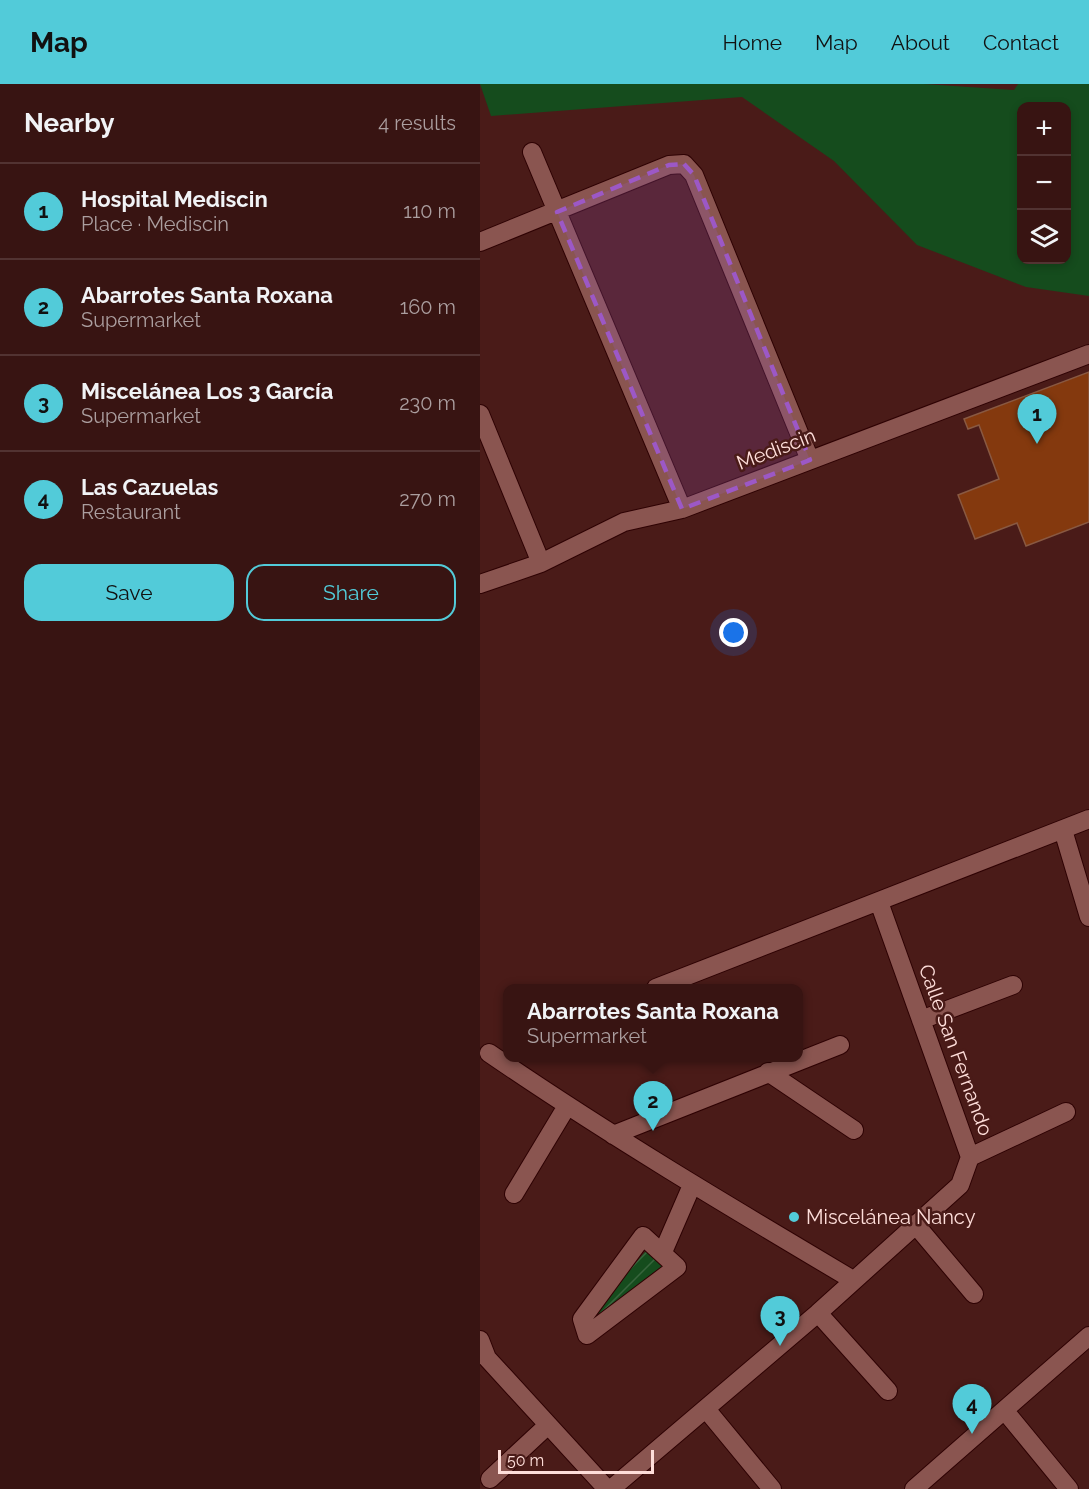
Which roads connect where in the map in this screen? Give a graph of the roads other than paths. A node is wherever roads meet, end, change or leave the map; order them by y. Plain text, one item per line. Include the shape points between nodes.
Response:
1 (532, 152) dead end
2 (557, 212) junction
3 (480, 242) edge
4 (1089, 354) edge
5 (480, 414) edge
6 (810, 460) junction
7 (682, 509) junction
8 (541, 563) junction
9 (480, 584) edge
10 (1089, 819) edge
11 (1063, 830) junction
12 (879, 902) junction
13 (1089, 917) edge
14 (666, 984) edge
15 (1013, 985) dead end
16 (921, 1020) junction
17 (840, 1045) dead end
18 (503, 1048) edge
19 (484, 1055) edge
20 (803, 1059) edge
21 (795, 1062) edge
22 (768, 1072) junction
23 (567, 1106) junction
24 (1066, 1112) dead end
25 (854, 1130) dead end
26 (613, 1135) junction
27 (970, 1157) junction
28 (692, 1185) junction
29 (514, 1194) dead end
30 (915, 1224) junction
31 (663, 1252) junction
32 (853, 1280) junction
33 (974, 1294) dead end
34 (818, 1313) junction
35 (1089, 1336) edge
36 (480, 1340) edge
37 (888, 1391) dead end
38 (706, 1409) junction
39 (1005, 1411) junction
40 (548, 1425) junction
41 (490, 1479) dead end
42 (609, 1489) edge
43 (772, 1489) edge
44 (914, 1489) edge
45 (1069, 1489) edge

1 - 2 street
2 - 3 street
2 - 6 street via 669,165 684,164 694,175
2 - 7 street
4 - 6 street, Mediscin
5 - 8 street
6 - 7 street, Mediscin
7 - 8 street, Mediscin via 624,522
8 - 9 street, Mediscin
10 - 11 street
11 - 12 street
11 - 13 street
12 - 14 street
12 - 16 street, Calle San Fernando
15 - 16 street
16 - 27 street, Calle San Fernando
17 - 20 street
18 - 19 street
19 - 23 street
21 - 22 street
22 - 25 street
22 - 26 street
23 - 26 street
23 - 29 street
24 - 27 street
26 - 28 street
27 - 30 street, Calle San Fernando via 960,1185
28 - 31 street
28 - 32 street
30 - 32 street, Calle San Fernando
30 - 33 street
31 - 31 street via 643,1236 582,1319 587,1335 677,1267
32 - 34 street, Calle San Fernando
34 - 37 street
34 - 38 street, Calle San Fernando
35 - 39 street
36 - 40 street via 487,1358
38 - 42 street, Calle San Fernando
38 - 43 street
39 - 44 street
39 - 45 street
40 - 41 street
40 - 42 street

